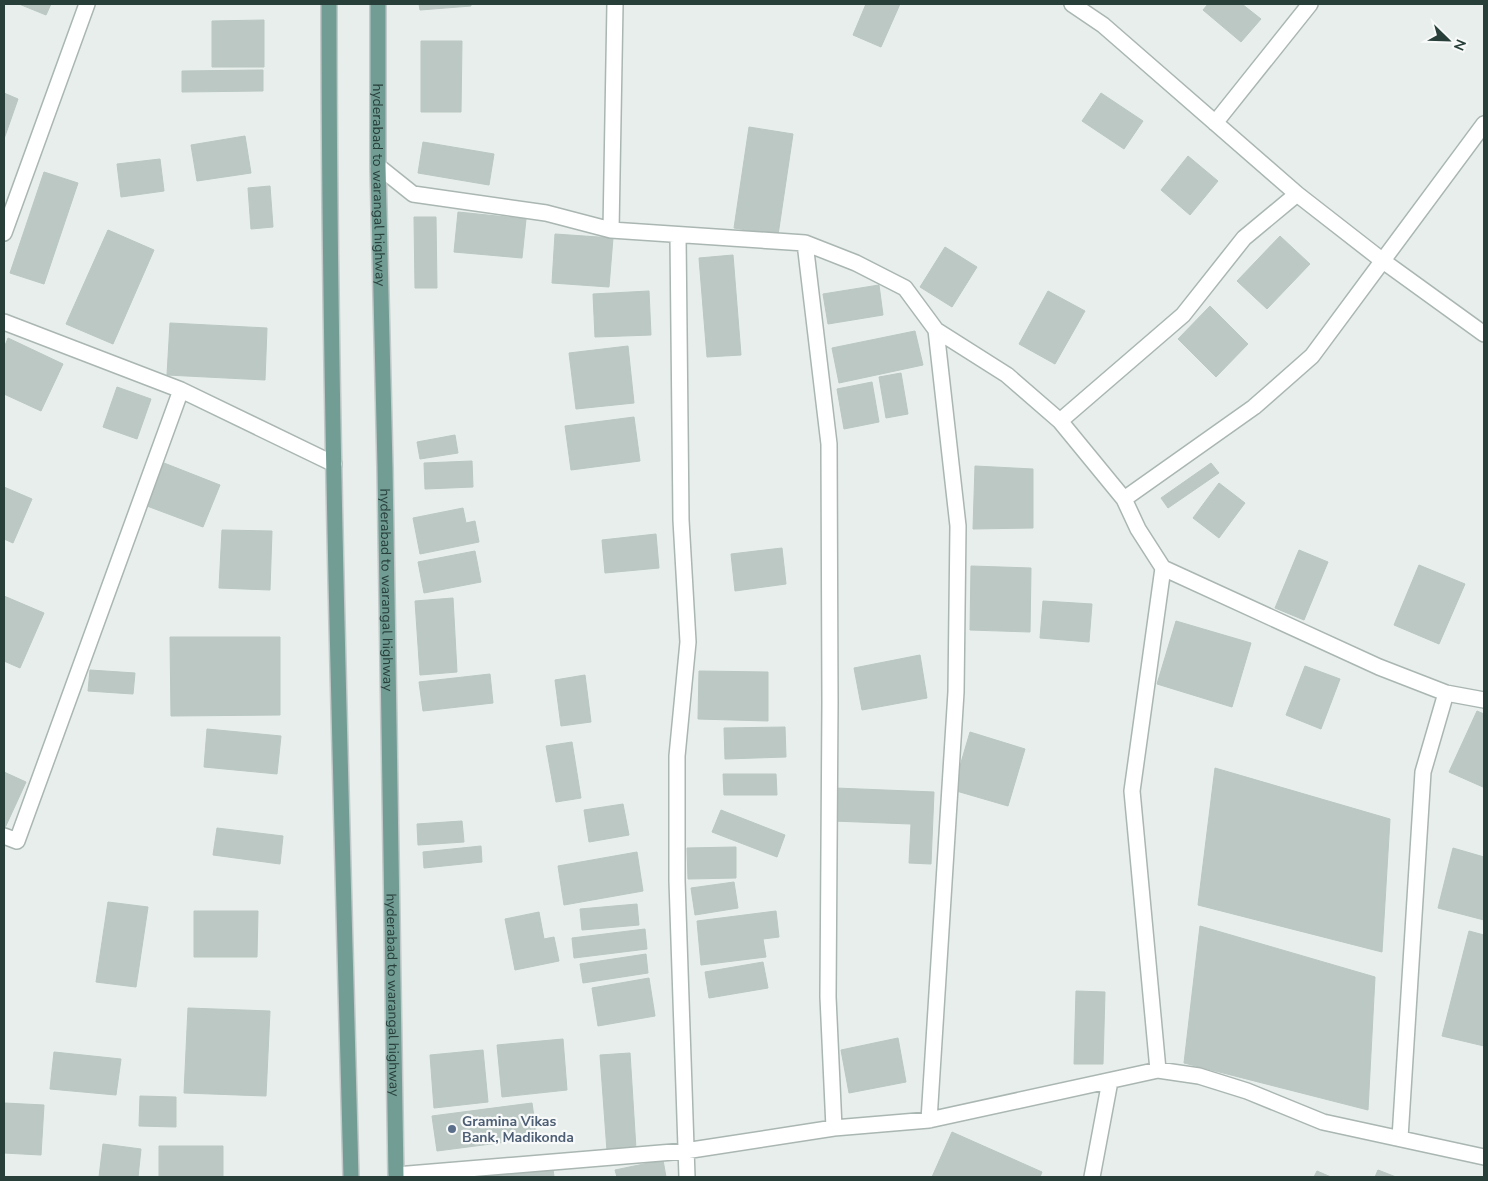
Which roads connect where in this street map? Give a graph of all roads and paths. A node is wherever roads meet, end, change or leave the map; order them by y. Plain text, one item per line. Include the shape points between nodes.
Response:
1 (87, 4) edge
2 (329, 4) edge
3 (378, 4) edge
4 (615, 4) edge
5 (1072, 4) edge
6 (1310, 4) edge
7 (1215, 123) junction
8 (1484, 124) edge
9 (378, 166) junction
10 (1298, 194) junction
11 (612, 230) junction
12 (4, 233) edge
13 (678, 236) junction
14 (805, 243) junction
15 (1383, 261) junction
16 (4, 322) edge
17 (936, 330) junction
18 (1484, 334) edge
19 (181, 390) junction
20 (1060, 421) junction
21 (334, 464) junction
22 (1124, 499) junction
23 (1164, 568) junction
24 (1446, 693) junction
25 (1484, 700) edge
26 (4, 836) edge
27 (1158, 1070) junction
28 (1110, 1081) junction
29 (929, 1120) junction
30 (834, 1128) junction
31 (1400, 1138) junction
32 (685, 1150) junction
33 (1484, 1157) edge
34 (396, 1176) edge
35 (351, 1177) edge
36 (687, 1177) edge
37 (1092, 1177) edge

1 - 12 street
2 - 21 main road
3 - 9 main road, hyderabad to warangal highway
4 - 11 street
5 - 7 street via 1103,26
6 - 7 street
7 - 10 street
8 - 15 street
9 - 11 street via 413,194 546,214
9 - 34 main road, hyderabad to warangal highway via 386,467
10 - 15 street
10 - 20 street via 1244,238 1183,316
11 - 13 street
13 - 14 street
13 - 32 street via 681,520 688,642 677,756 677,881
14 - 17 street via 905,288
14 - 30 street via 828,444 828,997
15 - 18 street
15 - 22 street via 1312,356 1254,406
16 - 19 street
17 - 20 street via 1007,375
17 - 29 street via 958,526 956,692
19 - 21 street
19 - 26 street via 17,841
20 - 22 street
21 - 35 main road
22 - 23 street via 1138,529
23 - 24 street via 1379,667
23 - 27 street via 1132,791
24 - 25 street
24 - 31 street via 1423,772
27 - 28 street
27 - 31 street via 1199,1076 1247,1091 1323,1122
28 - 29 street
28 - 37 street
29 - 30 street
30 - 32 street
31 - 33 street
32 - 34 street
32 - 36 street

